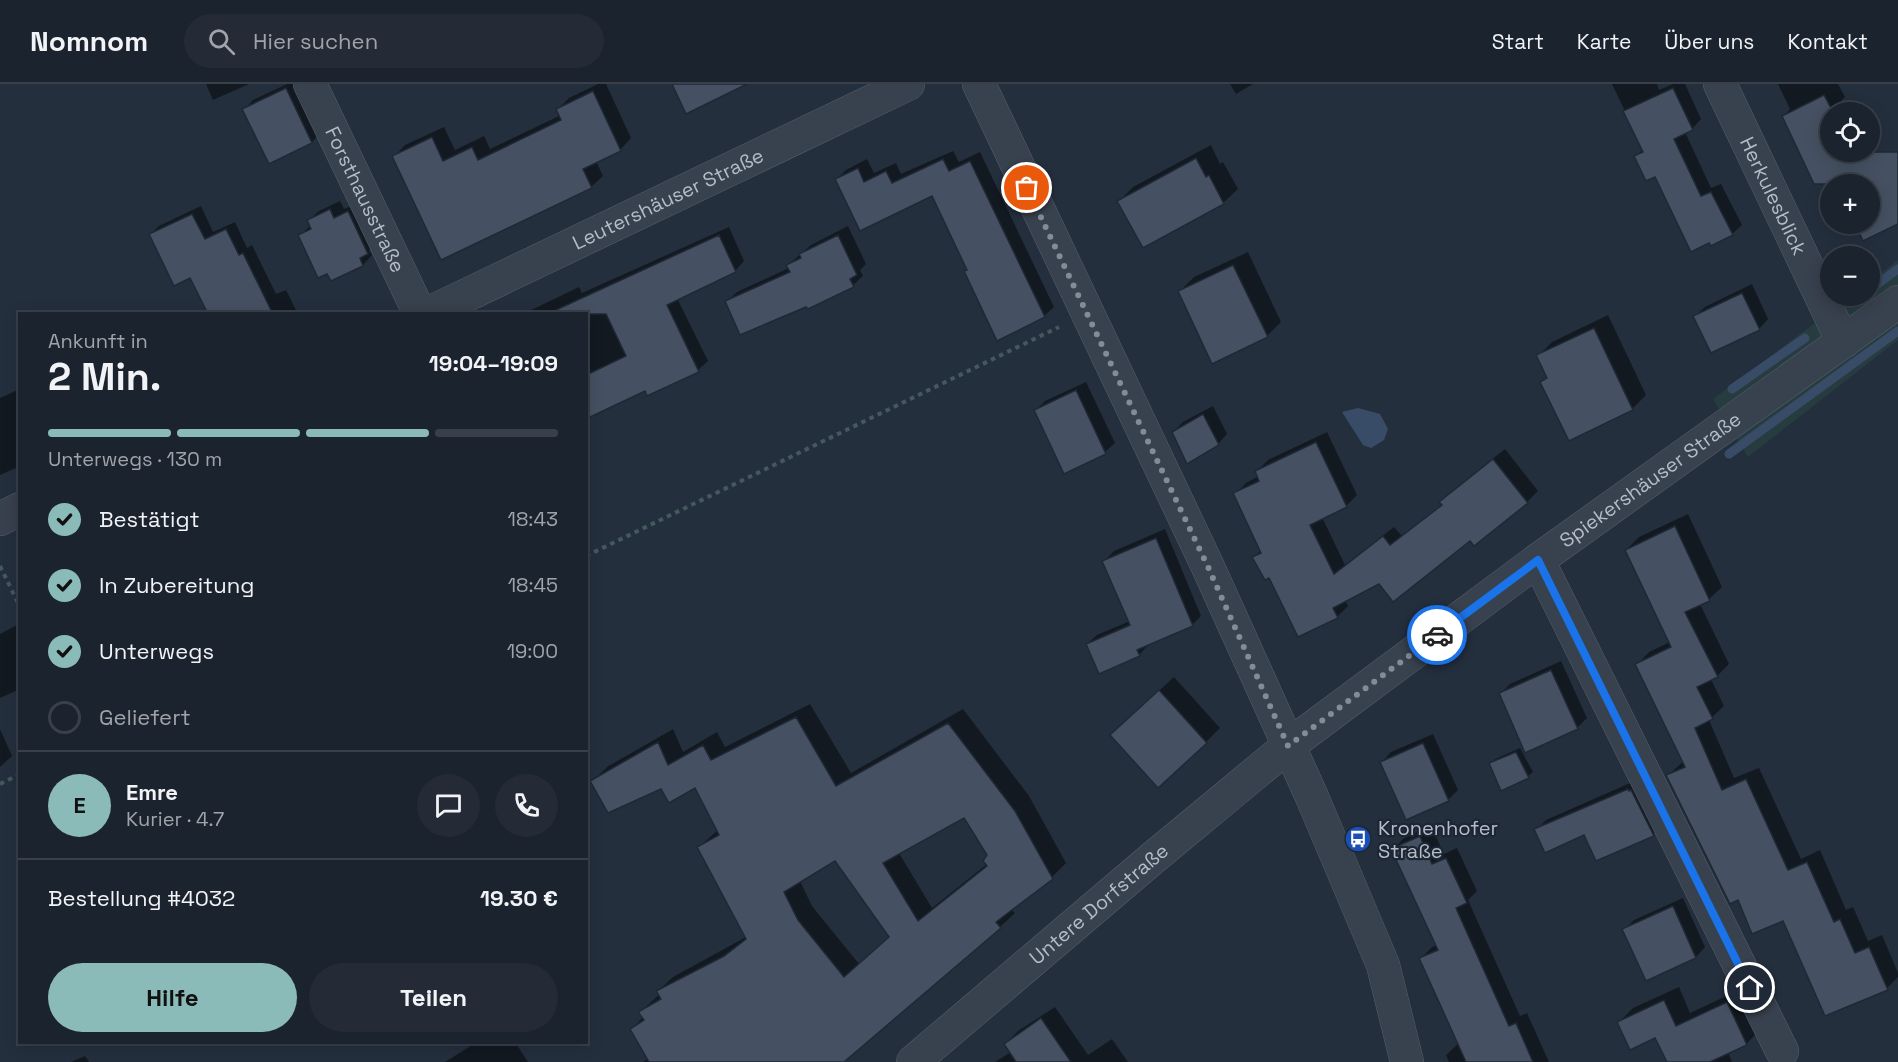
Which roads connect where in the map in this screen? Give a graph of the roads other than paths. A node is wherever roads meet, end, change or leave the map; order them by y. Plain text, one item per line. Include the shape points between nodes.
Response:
1 (310, 84) edge
2 (908, 84) edge
3 (978, 84) edge
4 (1720, 84) edge
5 (1898, 302) edge
6 (419, 312) edge
7 (432, 312) edge
8 (1843, 342) junction
9 (18, 510) edge
10 (0, 519) edge
11 (1538, 560) junction
12 (1288, 746) junction
13 (1782, 1052) dead end
14 (913, 1062) edge
15 (1407, 1062) edge

1 - 6 street, Forsthausstraße
2 - 7 street, Leutershäuser Straße
3 - 12 street via 1203,557
4 - 8 street, Herkulesblick
5 - 8 street, Spiekershäuser Straße
8 - 11 street, Spiekershäuser Straße
9 - 10 street
11 - 12 street, Spiekershäuser Straße
11 - 13 street
12 - 14 street, Untere Dorfstraße
12 - 15 street via 1383,966

